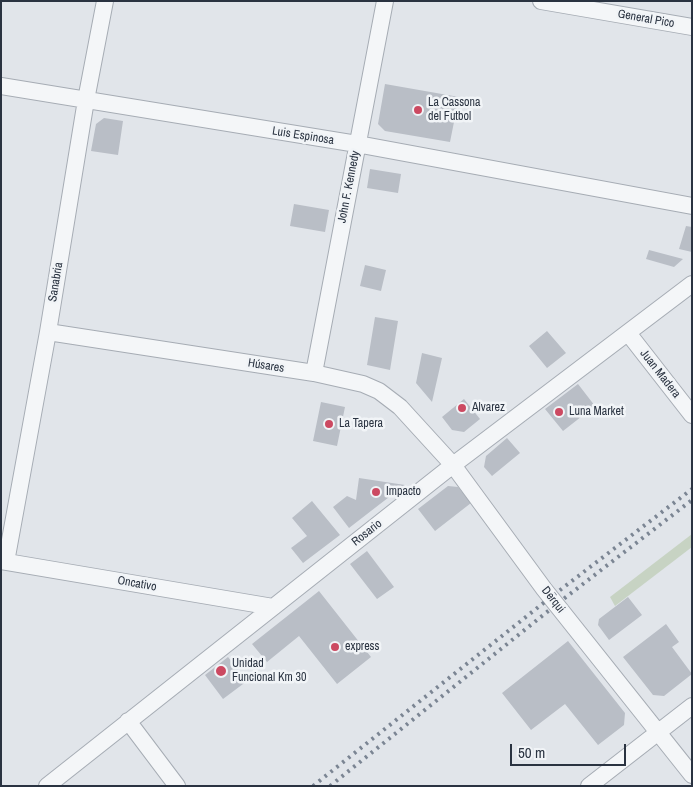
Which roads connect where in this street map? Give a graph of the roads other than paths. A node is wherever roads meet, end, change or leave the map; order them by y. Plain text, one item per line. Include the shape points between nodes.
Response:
1 (105, 1) edge
2 (385, 1) edge
3 (541, 1) edge
4 (692, 27) edge
5 (1, 86) edge
6 (86, 100) junction
7 (357, 144) junction
8 (692, 206) edge
9 (692, 284) edge
10 (48, 332) junction
11 (628, 333) junction
12 (314, 373) junction
13 (692, 414) edge
14 (453, 465) junction
15 (4, 562) edge
16 (273, 607) junction
17 (692, 706) edge
18 (128, 721) junction
19 (658, 733) junction
20 (692, 775) edge
21 (47, 786) edge
22 (177, 786) edge
23 (589, 786) edge

1 - 6 street, Sanabria
2 - 7 street, John F. Kennedy
3 - 4 street, General Pico
5 - 6 street, Luis Espinosa
6 - 7 street, Luis Espinosa
6 - 10 street, Sanabria
7 - 8 street, Luis Espinosa
7 - 12 street, John F. Kennedy
9 - 11 street, Rosario
10 - 12 street, Húsares
10 - 15 street, Sanabria
11 - 13 street, Juan Madera
11 - 14 street, Rosario
12 - 14 street, Húsares via 379,391 400,407
14 - 16 street, Rosario
14 - 19 street, Derqui via 544,589
15 - 16 street, Oncativo
16 - 18 street, Rosario
17 - 19 street
18 - 21 street, Rosario
18 - 22 street
19 - 20 street, Derqui
19 - 23 street

